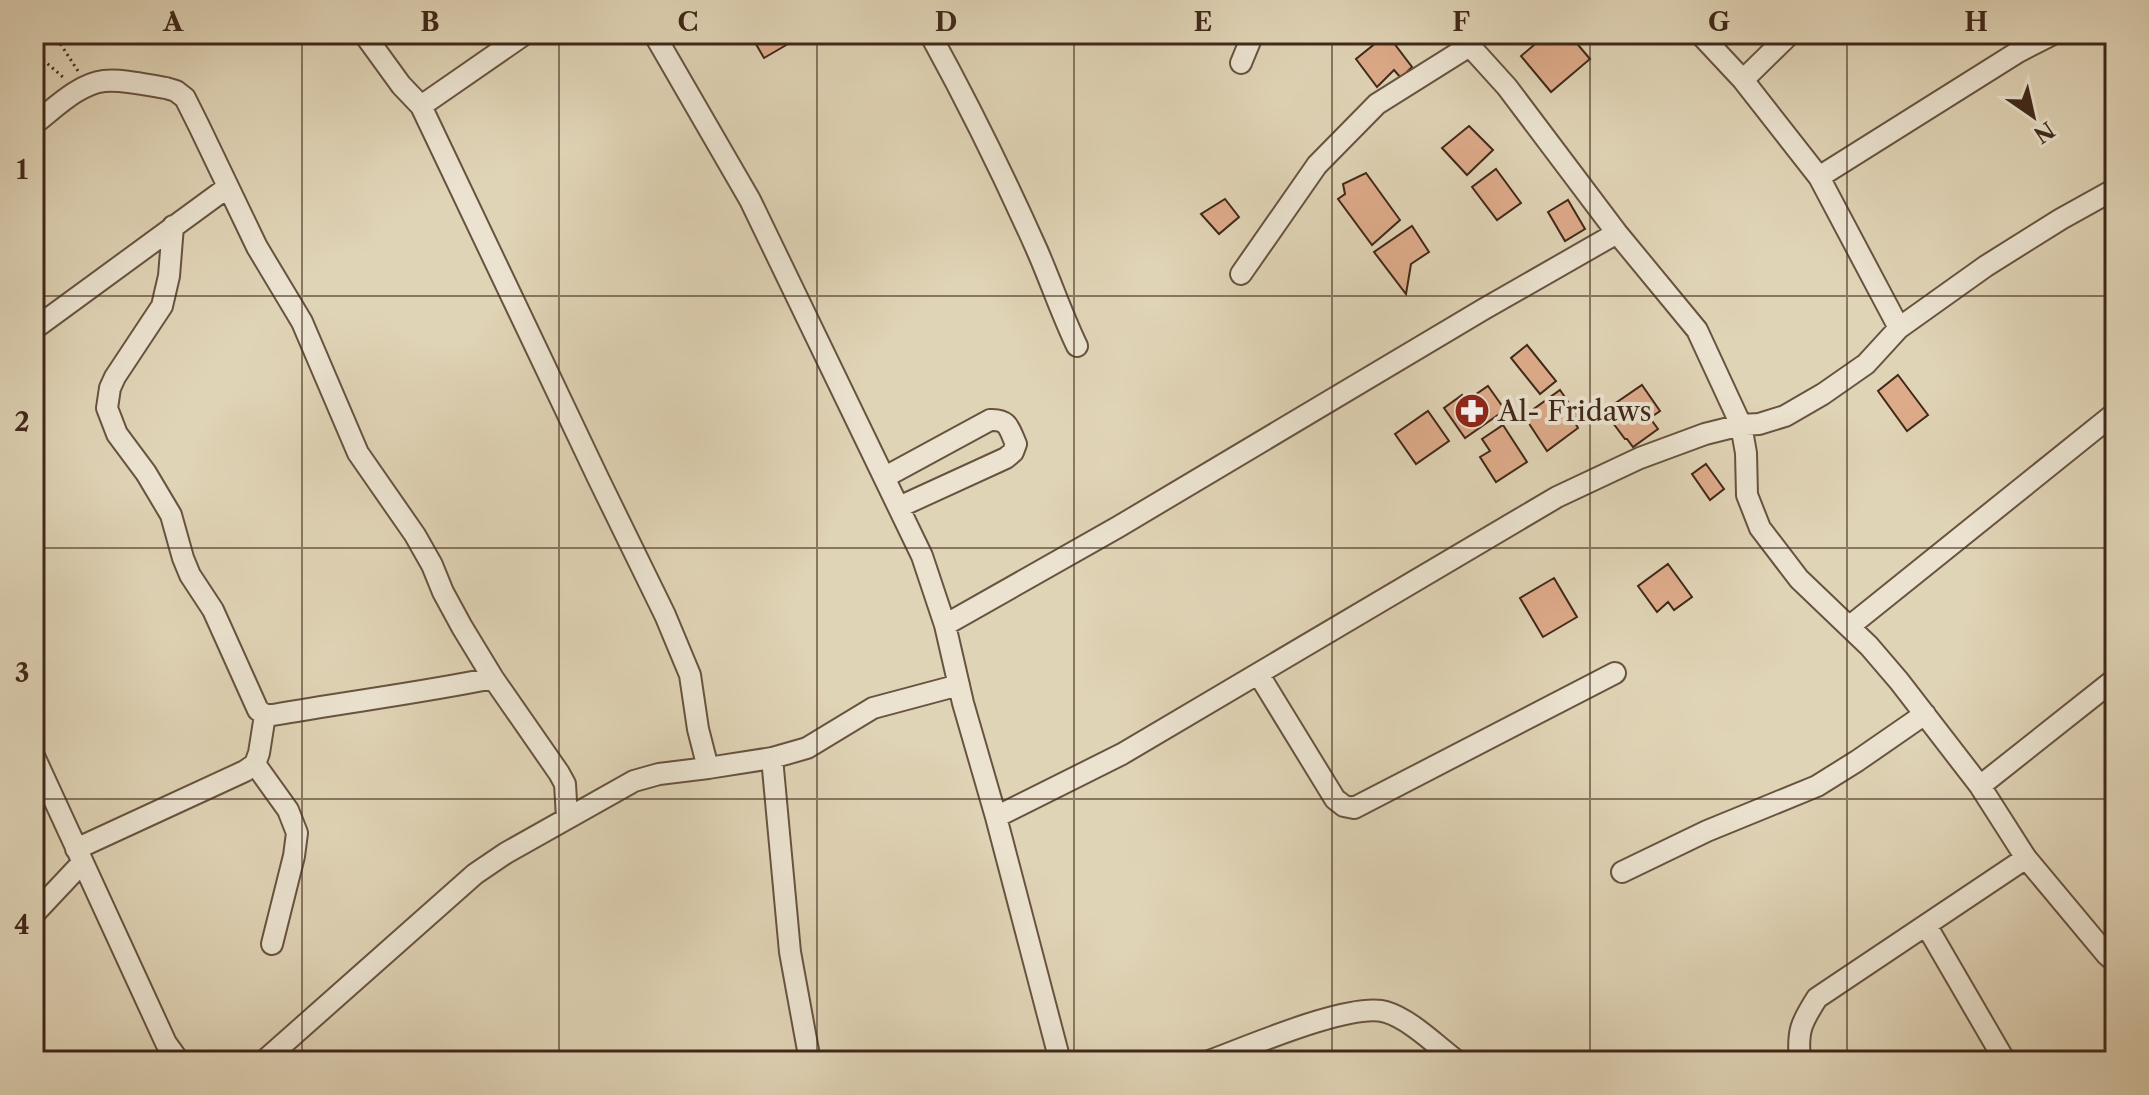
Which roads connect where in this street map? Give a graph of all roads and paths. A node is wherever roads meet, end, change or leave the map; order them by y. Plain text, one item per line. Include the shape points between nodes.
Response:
1 (54, 34) edge
2 (364, 34) edge
3 (525, 34) edge
4 (654, 34) edge
5 (930, 34) edge
6 (1253, 34) edge
7 (1700, 34) edge
8 (1790, 34) edge
9 (2053, 34) edge
10 (1465, 40) edge
11 (34, 52) edge
12 (1241, 63) dead end
13 (1743, 80) junction
14 (83, 88) junction
15 (421, 106) junction
16 (34, 124) edge
17 (1819, 177) junction
18 (228, 187) junction
19 (2115, 189) edge
20 (173, 226) junction
21 (1617, 233) junction
22 (1241, 274) dead end
23 (1899, 328) junction
24 (34, 329) edge
25 (1077, 346) dead end
26 (2115, 413) edge
27 (1741, 425) junction
28 (940, 447) junction
29 (885, 477) junction
30 (957, 479) junction
31 (899, 507) junction
32 (945, 625) junction
33 (1850, 626) junction
34 (1615, 673) dead end
35 (1259, 675) junction
36 (493, 678) junction
37 (2115, 679) edge
38 (959, 685) junction
39 (1925, 714) junction
40 (265, 715) junction
41 (34, 756) edge
42 (772, 758) junction
43 (255, 764) junction
44 (708, 768) junction
45 (1980, 786) junction
46 (996, 817) junction
47 (567, 818) junction
48 (79, 856) junction
49 (2026, 858) junction
50 (1622, 872) dead end
51 (34, 914) edge
52 (1926, 925) junction
53 (272, 944) dead end
54 (2112, 955) edge
55 (179, 1061) edge
56 (264, 1061) edge
57 (810, 1061) edge
58 (1060, 1061) edge
59 (1209, 1061) edge
60 (1457, 1061) edge
61 (1800, 1061) edge
62 (2005, 1061) edge

1 - 14 path
2 - 15 street
3 - 15 street
4 - 29 street via 750,200
5 - 25 street via 1017,204
6 - 12 street
7 - 13 street
8 - 13 street
9 - 17 street
10 - 21 street
10 - 22 street via 1377,104 1317,165
11 - 14 path
13 - 17 street
14 - 16 street
14 - 18 street via 106,81 176,91 185,98
15 - 44 street via 665,615 690,675
17 - 23 street
18 - 20 street
18 - 36 street via 302,322 358,453 415,535
19 - 23 street via 1999,258
20 - 24 street
20 - 40 street via 162,306 115,377 107,408 117,434 171,515 190,575
21 - 27 street via 1697,330
21 - 32 street
23 - 27 street via 1866,364 1823,394 1785,416
26 - 33 street
27 - 33 street via 1747,495 1760,528 1799,579
27 - 35 street via 1640,458 1557,497
28 - 29 street
28 - 30 street
28 - 30 street via 990,420 1007,424 1016,444 1013,452
29 - 31 street
30 - 31 street
31 - 32 street
32 - 38 street
33 - 39 street
34 - 35 street via 1354,808 1335,799
35 - 46 street via 1099,767
36 - 40 street
36 - 47 street via 565,784
37 - 45 street
38 - 42 street via 873,708 807,748
38 - 46 street
39 - 45 street
39 - 50 street via 1817,786
40 - 43 street
41 - 48 street
42 - 44 street
42 - 57 street via 790,952
43 - 48 street
43 - 53 street via 288,810 297,833
44 - 47 street via 634,781
45 - 49 street
46 - 58 street
47 - 56 street via 475,874
48 - 51 street
48 - 55 street
49 - 52 street
49 - 54 street
52 - 61 street via 1817,998 1801,1024
52 - 62 street
59 - 60 street via 1315,1022 1366,1011 1384,1011 1402,1020

